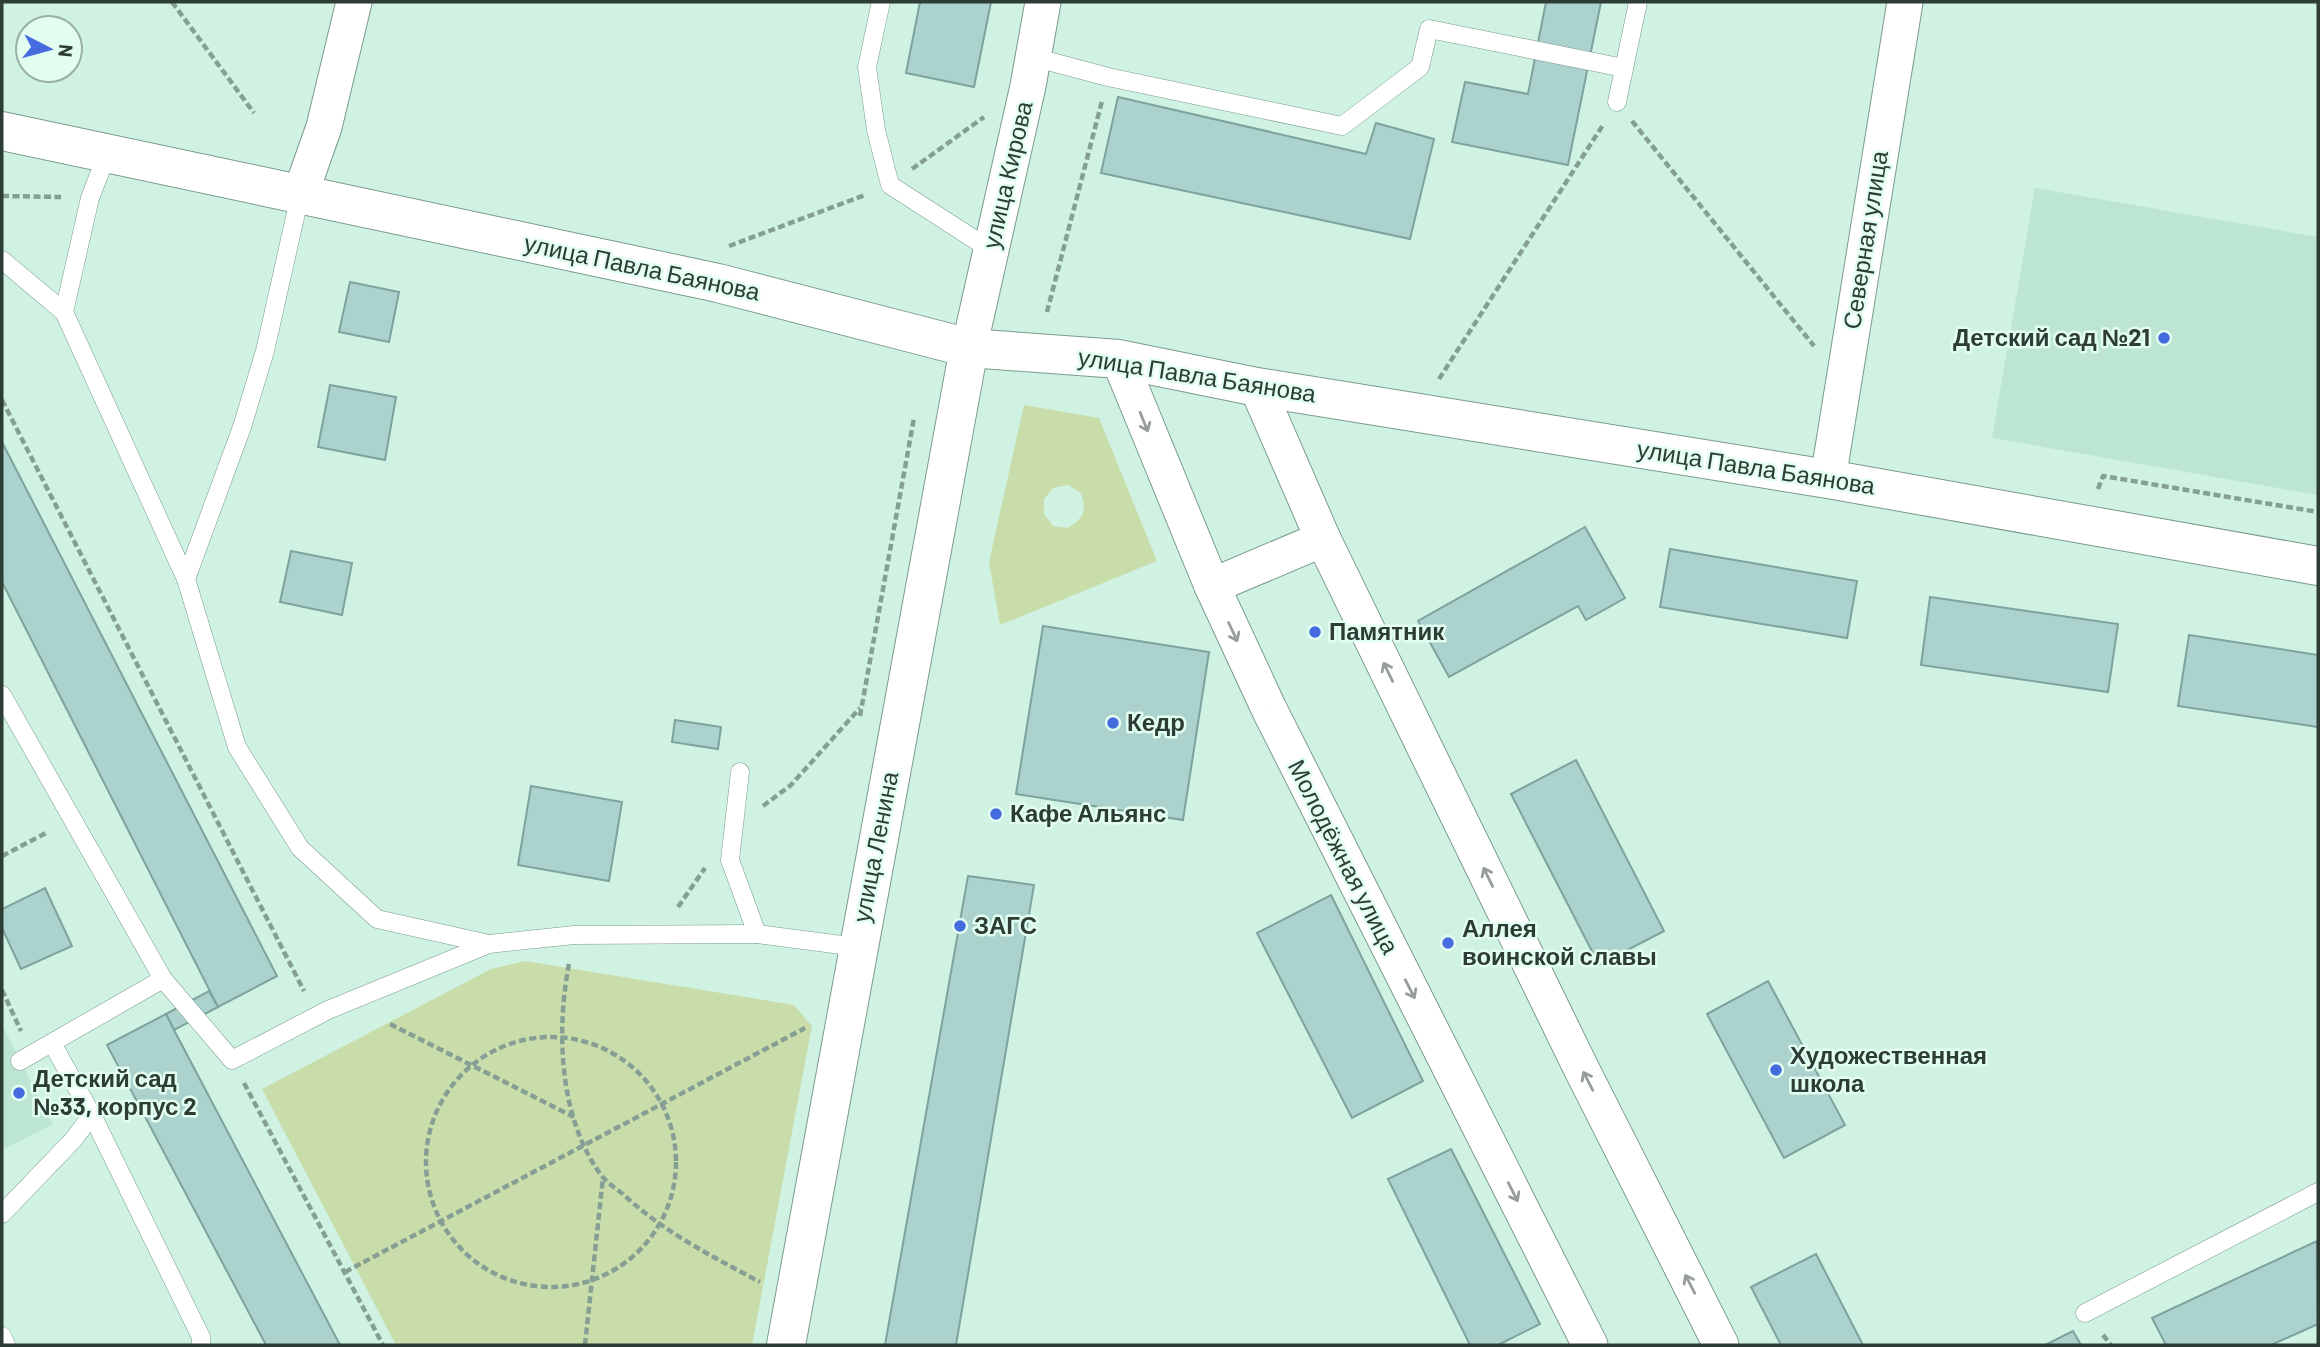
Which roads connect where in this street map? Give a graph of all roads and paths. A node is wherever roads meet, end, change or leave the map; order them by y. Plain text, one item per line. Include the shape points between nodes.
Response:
1 (172, 2) edge
2 (354, 2) edge
3 (881, 2) edge
4 (1043, 2) edge
5 (1638, 2) edge
6 (1905, 2) edge
7 (1033, 57) junction
8 (1625, 68) junction
9 (1108, 77) junction
10 (1617, 102) junction
11 (254, 114) dead end
12 (2, 131) edge
13 (107, 154) junction
14 (300, 195) junction
15 (2, 196) edge
16 (90, 198) junction
17 (991, 250) junction
18 (2, 260) edge
19 (64, 312) junction
20 (1047, 312) dead end
21 (969, 348) junction
22 (1119, 359) junction
23 (1439, 379) dead end
24 (1843, 382) junction
25 (1257, 387) junction
26 (2, 400) edge
27 (1828, 479) junction
28 (1323, 539) junction
29 (2318, 566) edge
30 (186, 579) junction
31 (1212, 586) junction
32 (2, 695) edge
33 (740, 772) dead end
34 (72, 819) junction
35 (2, 856) edge
36 (757, 934) junction
37 (574, 935) junction
38 (489, 944) junction
39 (857, 947) junction
40 (163, 979) junction
41 (317, 1016) junction
42 (814, 1023) dead end
43 (390, 1024) dead end
44 (563, 1037) junction
45 (52, 1043) junction
46 (232, 1060) junction
47 (20, 1061) dead end
48 (471, 1064) junction
49 (663, 1103) junction
50 (92, 1115) junction
51 (574, 1117) junction
52 (583, 1146) junction
53 (603, 1177) junction
54 (2318, 1192) edge
55 (2, 1214) edge
56 (440, 1222) junction
57 (661, 1224) junction
58 (345, 1272) junction
59 (592, 1281) junction
60 (766, 1285) dead end
61 (2085, 1314) dead end
62 (2, 1336) edge
63 (6, 1345) edge
64 (201, 1345) edge
65 (383, 1345) edge
66 (585, 1345) edge
67 (786, 1345) edge
68 (1590, 1345) edge
69 (1721, 1345) edge

1 - 11 path
2 - 14 street via 324,127
3 - 17 lane via 867,67 890,185
4 - 7 street, улица Кирова
5 - 8 lane
6 - 24 street, Северная улица
7 - 9 lane
7 - 17 street, улица Кирова
8 - 9 lane via 1429,29 1420,68 1342,126
8 - 10 lane
9 - 20 path
10 - 23 path
10 - 24 path
12 - 13 main road, улица Павла Баянова
13 - 14 main road, улица Павла Баянова
13 - 16 lane
14 - 21 main road, улица Павла Баянова via 718,283
14 - 30 lane via 265,351
15 - 16 path
16 - 19 lane
17 - 21 street, улица Кирова
18 - 19 lane
19 - 30 lane
21 - 22 main road, улица Павла Баянова
21 - 39 main road, улица Ленина
22 - 25 main road, улица Павла Баянова
22 -> 31 street, Молодёжная улица
24 - 27 street, Северная улица
25 - 27 main road, улица Павла Баянова
25 - 28 street
26 - 41 path
27 - 29 main road, улица Павла Баянова
28 - 31 street
69 -> 28 street
30 - 38 lane via 237,747 300,848 377,919
31 -> 68 street, Молодёжная улица via 1269,709
32 - 34 lane
33 - 36 lane via 730,860
34 - 35 path
34 - 40 lane
36 - 37 lane
36 - 39 lane
37 - 38 lane
37 - 44 path via 564,988
38 - 41 lane
39 - 67 main road, улица Ленина
40 - 45 lane
40 - 46 lane
41 - 46 lane
42 - 49 path
43 - 48 path
44 - 48 path via 514,1041
44 - 49 path via 603,1047 638,1071
44 - 51 path via 565,1078
45 - 47 lane
45 - 50 lane
46 - 58 path
48 - 51 path
48 - 56 path via 443,1097 427,1138 426,1181
49 - 52 path
49 - 57 path via 676,1143 675,1185
50 - 55 lane
50 - 64 lane
51 - 52 path
52 - 53 path
52 - 56 path
53 - 57 path
53 - 59 path
54 - 61 lane
56 - 58 path
56 - 59 path via 467,1257 505,1280 549,1289
57 - 59 path via 632,1259
57 - 60 path
58 - 65 path
59 - 66 path
62 - 63 lane

